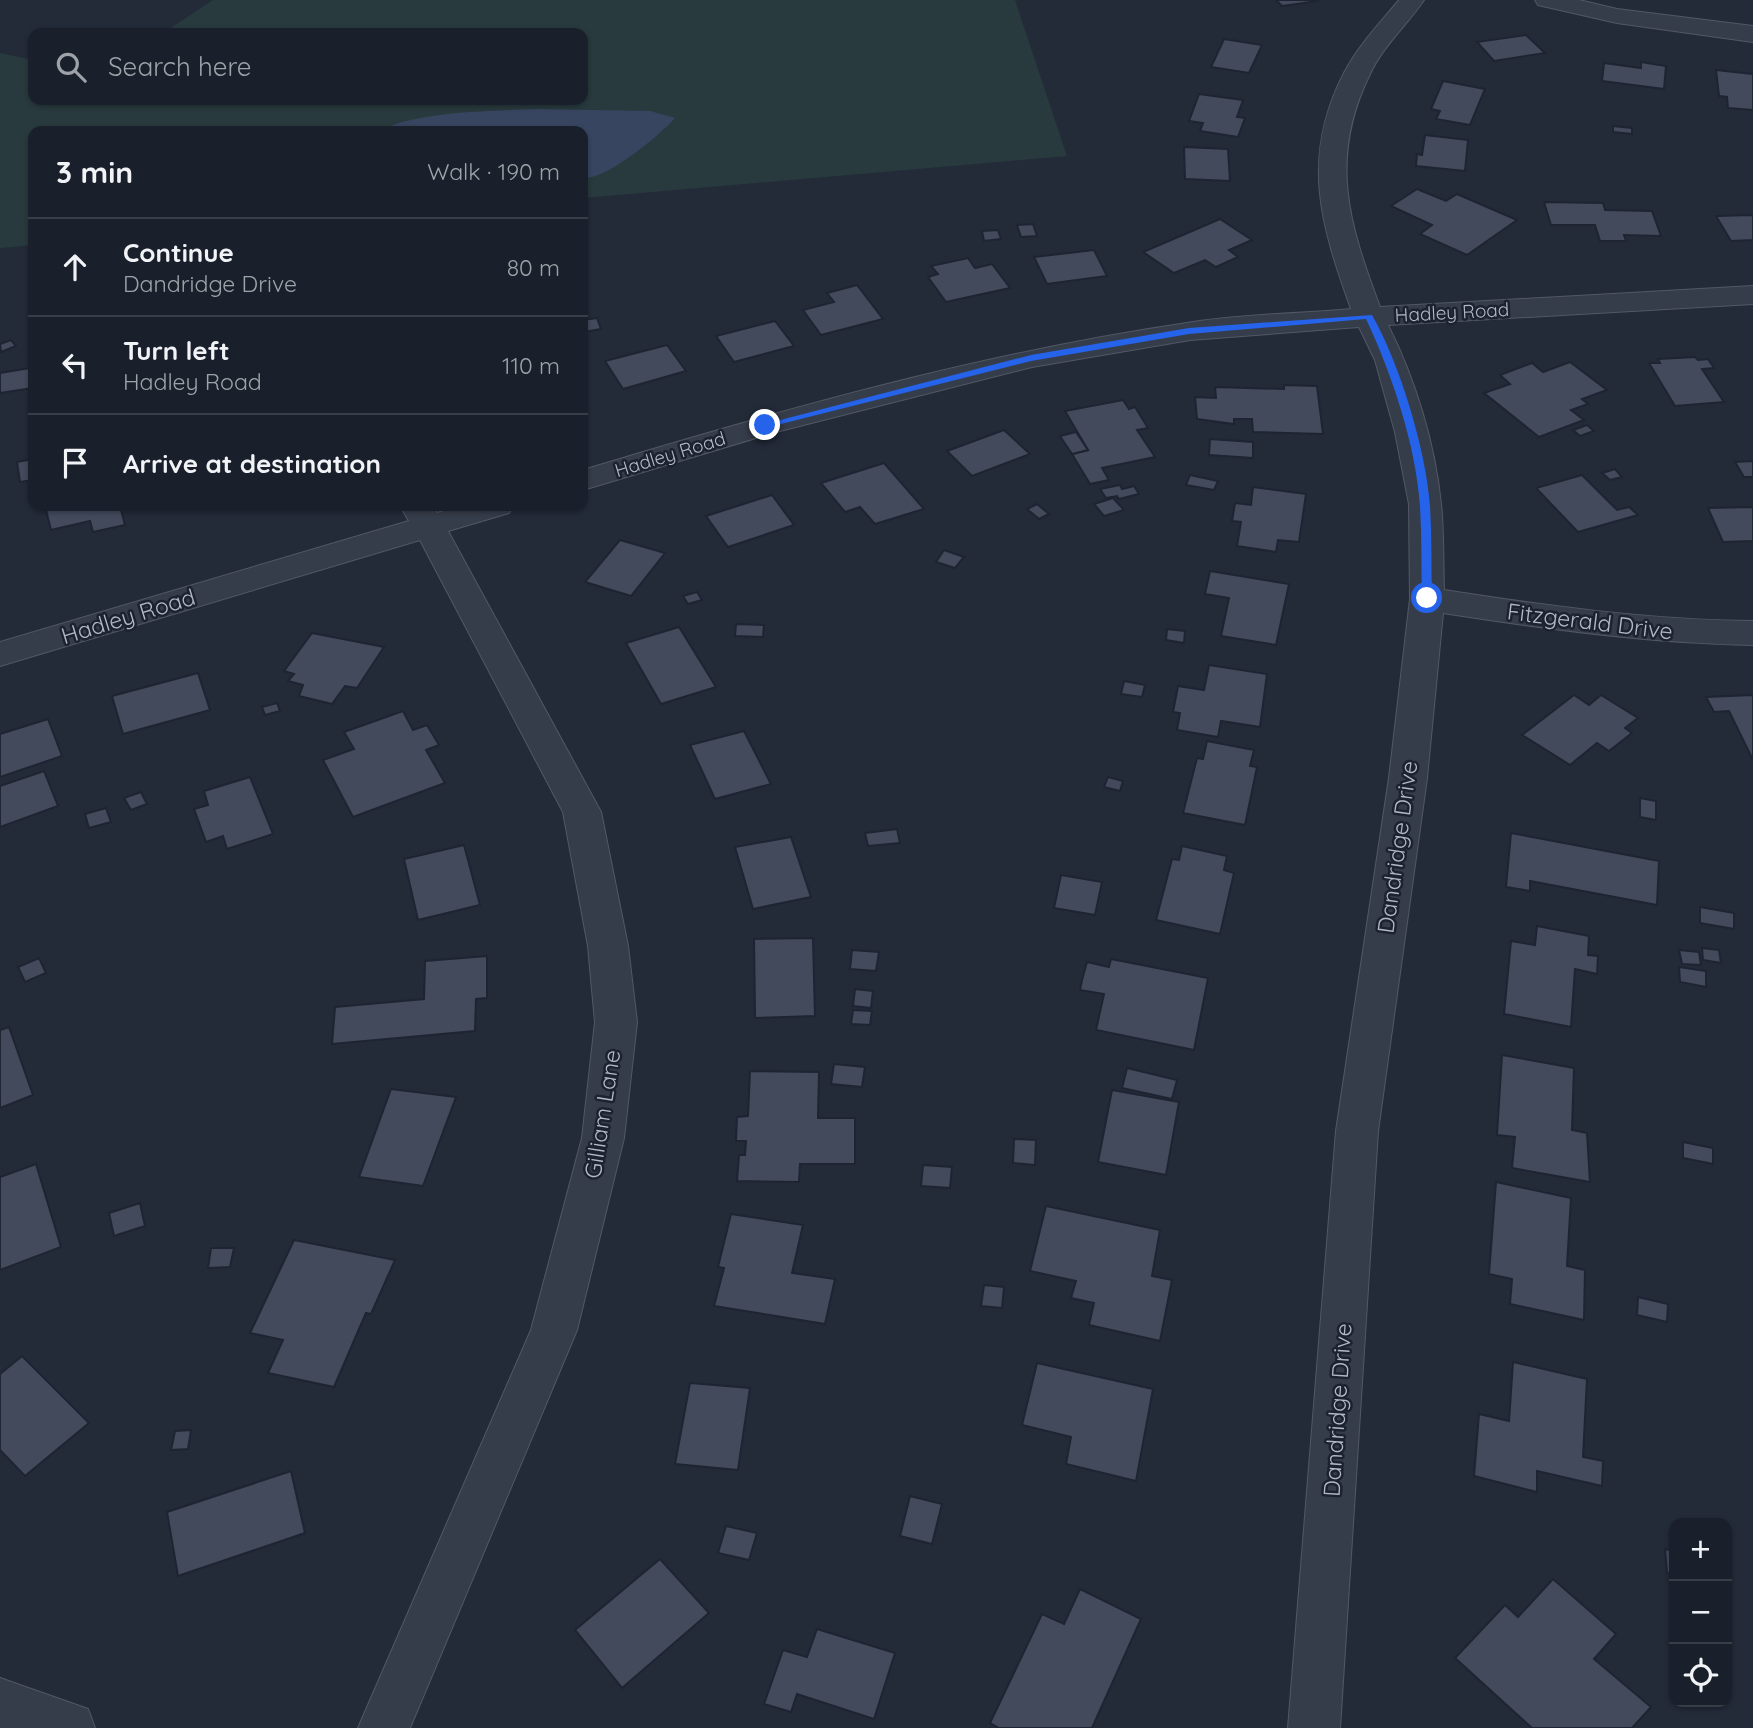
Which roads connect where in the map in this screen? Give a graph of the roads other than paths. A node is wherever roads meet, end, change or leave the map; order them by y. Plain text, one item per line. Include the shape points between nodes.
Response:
1 (1412, 0) edge
2 (1547, 0) edge
3 (1753, 34) edge
4 (1753, 295) edge
5 (1369, 317) junction
6 (588, 478) edge
7 (460, 511) edge
8 (422, 516) edge
9 (1427, 598) junction
10 (1753, 634) edge
11 (0, 654) edge
12 (0, 1704) edge
13 (69, 1728) edge
14 (384, 1728) edge
15 (1314, 1728) edge

1 - 5 street, Dandridge Drive via 1357,73 1338,121 1335,142 1333,202 1342,244
2 - 3 street via 1617,16
4 - 5 street, Hadley Road
5 - 6 street, Hadley Road via 1189,331 1031,358 765,425
5 - 9 street, Dandridge Drive via 1390,360 1411,432 1425,504
7 - 8 street, Hadley Road
8 - 11 street, Hadley Road
8 - 14 street, Gilliam Lane via 452,564 582,812 608,946 616,1023 603,1138 554,1330
9 - 10 street, Fitzgerald Drive via 1559,619 1680,632
9 - 15 street, Dandridge Drive via 1408,778 1357,1132
12 - 13 street

